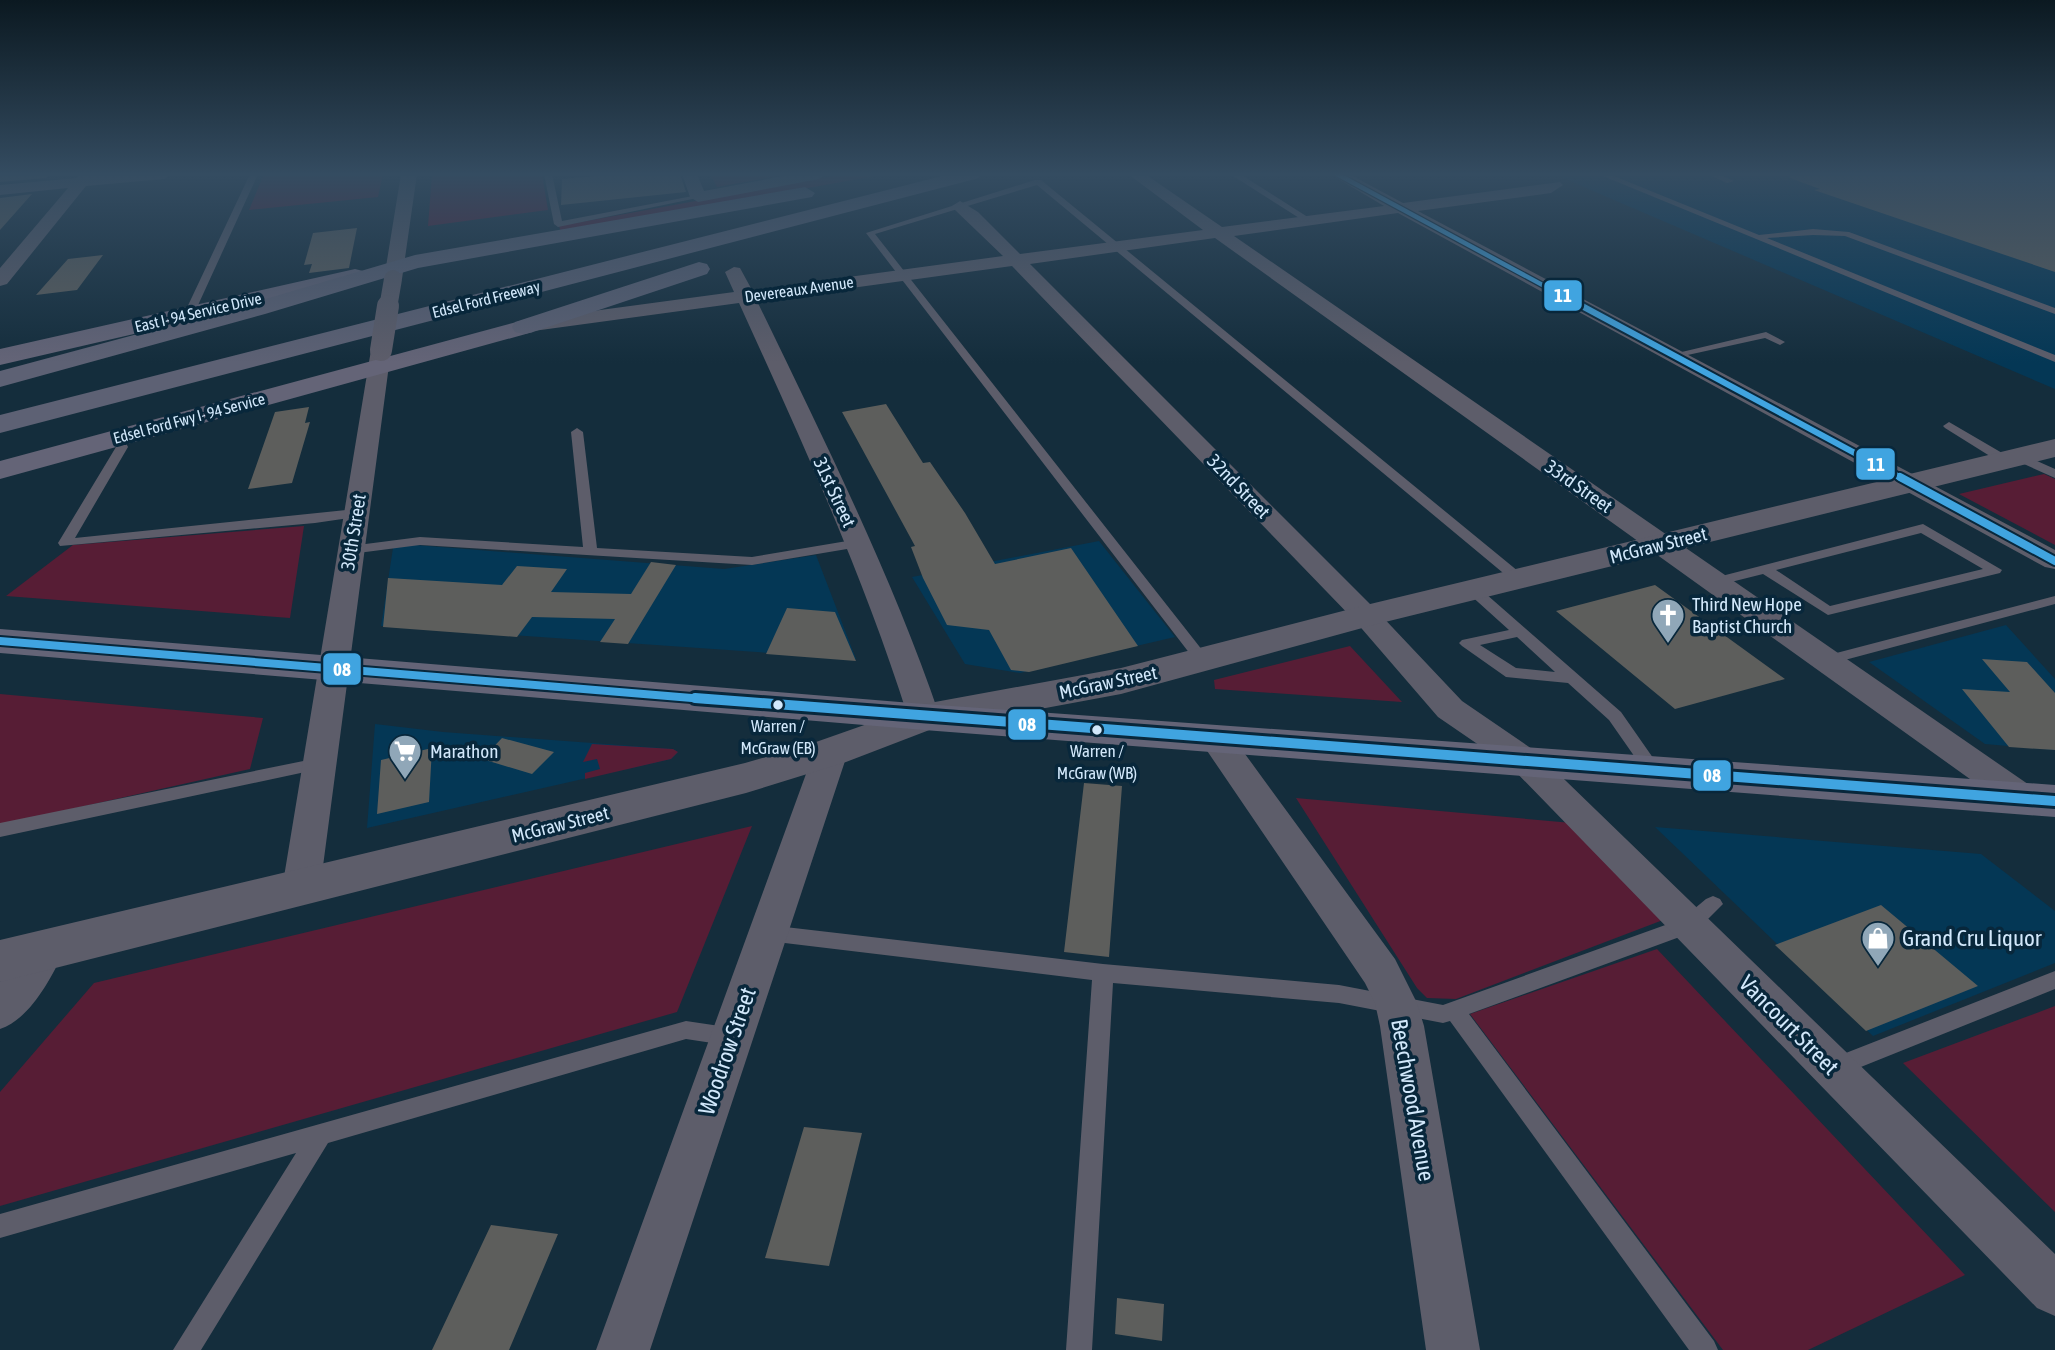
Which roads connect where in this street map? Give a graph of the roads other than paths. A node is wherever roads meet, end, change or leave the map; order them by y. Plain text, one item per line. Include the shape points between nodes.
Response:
1 (36, 237) edge
2 (225, 237) edge
3 (399, 237) edge
4 (568, 237) edge
5 (663, 237) edge
6 (726, 237) edge
7 (805, 237) edge
8 (873, 237) edge
9 (994, 237) edge
10 (1105, 237) edge
11 (1190, 237) edge
12 (1225, 237) edge
13 (1455, 237) edge
14 (1756, 237) edge
15 (1854, 237) edge
16 (1117, 247) junction
17 (1016, 260) junction
18 (734, 272) dead end
19 (394, 273) junction
20 (903, 275) junction
21 (0, 280) edge
22 (745, 296) junction
23 (2055, 311) edge
24 (190, 314) junction
25 (524, 327) junction
26 (1780, 342) dead end
27 (1674, 355) junction
28 (0, 357) edge
29 (380, 359) junction
30 (2055, 359) edge
31 (0, 379) edge
32 (0, 402) edge
33 (0, 424) edge
34 (1949, 426) dead end
35 (577, 432) dead end
36 (118, 438) junction
37 (2055, 448) edge
38 (2012, 458) junction
39 (0, 470) edge
40 (2055, 474) edge
41 (1910, 483) junction
42 (356, 513) junction
43 (859, 543) junction
44 (1661, 544) junction
45 (350, 550) junction
46 (590, 550) junction
47 (2055, 561) edge
48 (1763, 568) junction
49 (1519, 579) junction
50 (1715, 582) junction
51 (1473, 590) junction
52 (2055, 600) edge
53 (1366, 616) junction
54 (1520, 632) junction
55 (0, 641) edge
56 (1202, 660) junction
57 (1826, 660) junction
58 (332, 667) junction
59 (1572, 678) junction
60 (924, 716) junction
61 (1214, 736) junction
62 (831, 752) junction
63 (1523, 759) junction
64 (318, 764) junction
65 (1652, 769) junction
66 (2039, 799) edge
67 (0, 830) edge
68 (301, 890) junction
69 (1701, 914) junction
70 (768, 933) junction
71 (22, 956) edge
72 (1103, 973) junction
73 (2055, 980) edge
74 (1396, 1003) junction
75 (1454, 1010) junction
76 (0, 1011) edge
77 (732, 1036) junction
78 (1833, 1068) junction
79 (320, 1135) junction
80 (0, 1226) edge
81 (2055, 1290) edge
82 (186, 1350) edge
83 (623, 1350) edge
84 (1079, 1350) edge
85 (1453, 1350) edge
86 (1705, 1350) edge

1 - 21 street
2 - 24 lane
3 - 19 street, 30th Street
4 - 19 highway
5 - 32 highway, Edsel Ford Freeway
6 - 33 highway, Edsel Ford Freeway
7 - 25 highway
8 - 20 lane
9 - 17 street, 32nd Street
10 - 16 lane
11 - 16 street, Devereaux Avenue
12 - 44 street, 33rd Street
13 - 27 street
14 - 30 lane
15 - 23 lane
16 - 17 street, Devereaux Avenue
16 - 49 lane
17 - 20 street, Devereaux Avenue
17 - 53 street, 32nd Street
18 - 22 street, 31st Street
19 - 24 main road, East I- 94 Service Drive
19 - 29 street, 30th Street, bridge
19 - 31 highway
20 - 22 street, Devereaux Avenue
20 - 56 lane
22 - 25 street, Devereaux Avenue
22 - 43 street, 31st Street
24 - 28 main road, East I- 94 Service Drive
25 - 29 main road, Devereaux Avenue
26 - 27 lane via 1766,335
27 - 41 street
29 - 36 main road, Edsel Ford Fwy I- 94 Service
29 - 42 street, 30th Street
34 - 38 lane
35 - 46 lane
36 - 39 main road, Edsel Ford Fwy I- 94 Service
36 - 42 lane via 122,447 65,543
37 - 38 street, McGraw Street
38 - 40 lane
38 - 41 street, McGraw Street
41 - 44 street, McGraw Street
41 - 47 street
42 - 45 street, 30th Street
43 - 46 lane via 751,561
43 - 60 street, 31st Street via 910,668
44 - 49 street, McGraw Street
44 - 50 street, 33rd Street
45 - 46 lane via 420,541
45 - 58 street, 30th Street
48 - 48 lane via 1923,528 1995,570 1828,611
48 - 50 lane
49 - 51 street, McGraw Street
50 - 57 street, 33rd Street
51 - 53 street, McGraw Street
51 - 54 lane
52 - 57 lane
53 - 56 street, McGraw Street
53 - 63 street, 32nd Street via 1450,709
54 - 59 lane
54 - 59 lane via 1467,643 1512,673
55 - 58 main road
56 - 60 street, McGraw Street via 1121,681
57 - 66 street, 33rd Street
58 - 60 main road
58 - 64 street, 30th Street
59 - 65 lane via 1615,716
60 - 61 main road
60 - 62 street, McGraw Street
61 - 63 main road
61 - 74 street, Beechwood Avenue via 1380,971
62 - 68 street, McGraw Street
62 - 70 street, Woodrow Street
63 - 65 main road
63 - 69 street, Vancourt Street
64 - 67 lane
64 - 68 street, 30th Street
65 - 66 main road
68 - 71 street, McGraw Street
69 - 75 lane
69 - 78 street, Vancourt Street
70 - 72 lane
70 - 77 street, Woodrow Street
71 - 76 street via 16,993
72 - 74 lane
72 - 84 lane
73 - 78 lane
74 - 75 lane via 1443,1014
74 - 85 street, Beechwood Avenue
75 - 86 lane
77 - 79 lane via 686,1030
77 - 83 street, Woodrow Street
78 - 81 street, Vancourt Street
79 - 80 lane
79 - 82 lane

